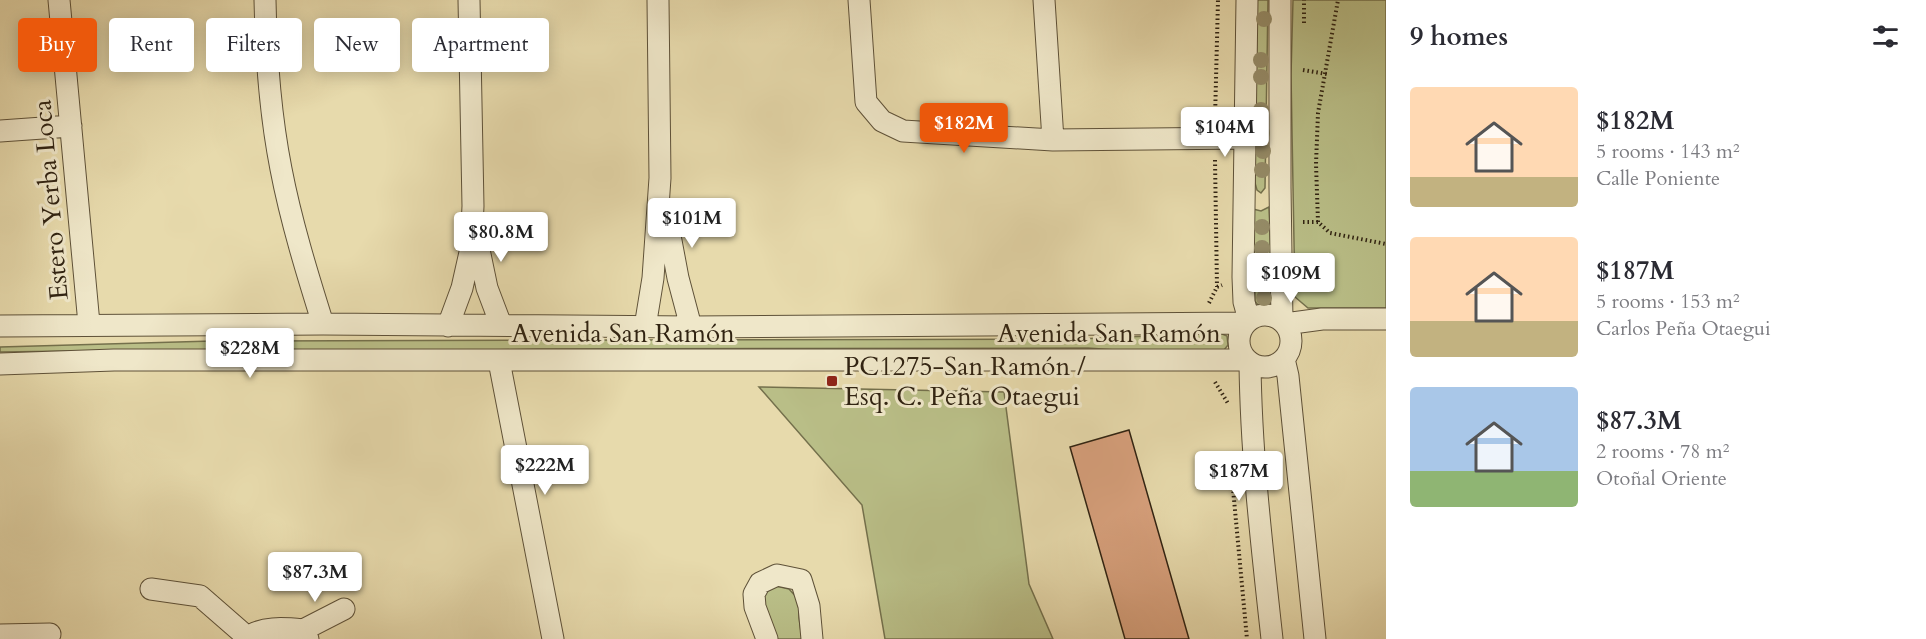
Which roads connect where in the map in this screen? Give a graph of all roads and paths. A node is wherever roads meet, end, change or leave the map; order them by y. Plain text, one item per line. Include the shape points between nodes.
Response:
1 (59, 0) edge
2 (265, 0) edge
3 (469, 0) edge
4 (658, 0) edge
5 (859, 0) edge
6 (1044, 0) edge
7 (1247, 0) edge
8 (1280, 0) edge
9 (1338, 0) edge
10 (1303, 70) dead end
11 (1327, 74) junction
12 (71, 126) junction
13 (0, 131) edge
14 (1245, 138) junction
15 (1053, 140) junction
16 (660, 178) junction
17 (1280, 187) junction
18 (1244, 191) junction
19 (473, 206) junction
20 (1303, 222) dead end
21 (1318, 222) junction
22 (1386, 244) edge
23 (1386, 319) edge
24 (1248, 322) junction
25 (1283, 323) junction
26 (89, 324) junction
27 (323, 324) junction
28 (501, 325) junction
29 (0, 326) edge
30 (448, 326) junction
31 (645, 327) junction
32 (691, 327) junction
33 (1284, 359) junction
34 (500, 361) junction
35 (1248, 361) junction
36 (0, 364) edge
37 (151, 589) dead end
38 (344, 609) dead end
39 (0, 634) edge
40 (50, 634) dead end
41 (306, 635) edge
42 (246, 638) edge
43 (553, 639) edge
44 (767, 639) edge
45 (812, 639) edge
46 (1272, 639) edge
47 (1315, 639) edge

1 - 12 street, Estero Yerba Loca
2 - 27 street via 269,84 281,167
3 - 19 street
4 - 16 street
5 - 15 street via 866,102 882,121 903,131
6 - 15 street
7 - 14 street
8 - 17 street
9 - 11 path
10 - 11 path
11 - 21 path via 1318,113
12 - 13 street
12 - 26 street, Estero Yerba Loca
14 - 15 street
14 - 18 street
16 - 31 street via 653,278
16 - 32 street
17 - 18 street via 1273,198 1262,202 1251,200
17 - 25 street
18 - 24 street via 1243,277
19 - 28 street via 477,248
19 - 30 street via 471,248
20 - 21 path
21 - 22 path via 1330,233
23 - 25 street
24 - 25 street via 1268,315
24 - 32 street, Avenida San Ramón
24 - 35 street via 1240,332 1239,342
25 - 33 street via 1291,341
26 - 27 street, Avenida San Ramón
26 - 29 street, Avenida San Ramón
27 - 30 street, Avenida San Ramón
28 - 30 street, Avenida San Ramón
28 - 31 street, Avenida San Ramón
31 - 32 street, Avenida San Ramón
33 - 35 street via 1270,367
33 - 47 street
34 - 35 street, Avenida San Ramón
34 - 36 street, Avenida San Ramón via 114,360
34 - 43 street
35 - 46 street
37 - 42 street via 200,596
38 - 41 street
39 - 40 street
41 - 42 street via 284,628 258,631
44 - 45 street via 754,594 760,583 777,575 801,580 809,606

